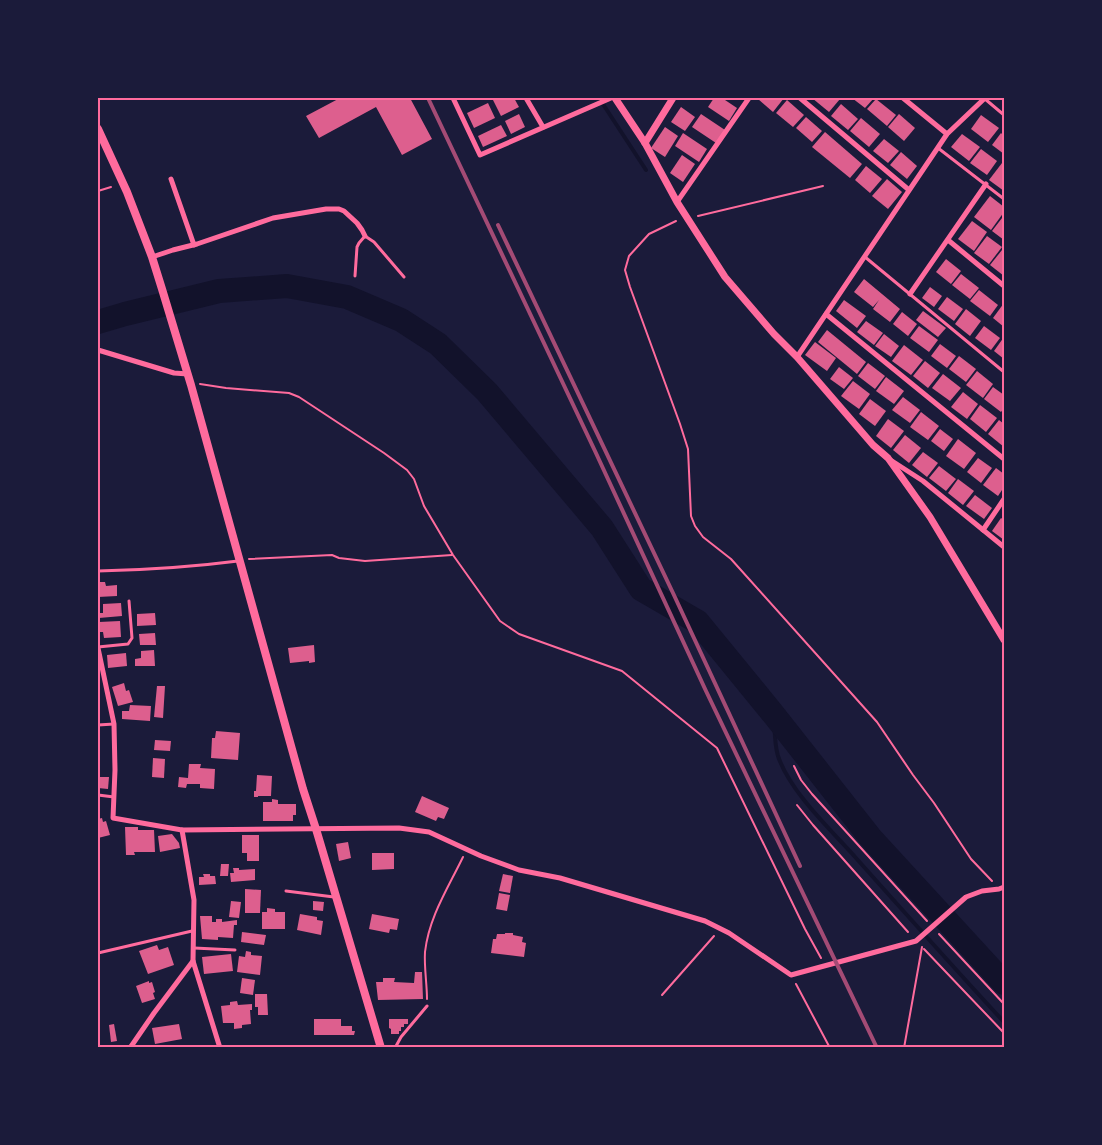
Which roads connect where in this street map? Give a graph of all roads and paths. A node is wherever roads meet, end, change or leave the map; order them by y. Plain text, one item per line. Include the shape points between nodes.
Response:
1 (453, 98) edge
2 (526, 98) edge
3 (613, 98) edge
4 (674, 98) edge
5 (749, 98) edge
6 (800, 98) edge
7 (903, 98) edge
8 (984, 98) edge
9 (1005, 115) edge
10 (543, 127) junction
11 (98, 129) edge
12 (947, 134) junction
13 (645, 143) junction
14 (938, 148) junction
15 (171, 179) dead end
16 (986, 184) junction
17 (823, 186) dead end
18 (111, 188) dead end
19 (909, 190) junction
20 (98, 191) edge
21 (1005, 199) edge
22 (677, 202) junction
23 (688, 217) junction
24 (365, 236) junction
25 (948, 240) junction
26 (194, 245) junction
27 (152, 256) junction
28 (865, 256) junction
29 (355, 276) dead end
30 (404, 277) dead end
31 (1005, 286) edge
32 (910, 294) junction
33 (826, 314) junction
34 (98, 350) edge
35 (797, 357) junction
36 (1005, 372) edge
37 (188, 374) junction
38 (191, 385) junction
39 (888, 458) junction
40 (1005, 459) edge
41 (1005, 499) edge
42 (983, 530) junction
43 (1005, 547) edge
44 (453, 555) junction
45 (240, 561) junction
46 (98, 571) edge
47 (129, 601) dead end
48 (1005, 640) edge
49 (98, 647) edge
50 (114, 724) junction
51 (98, 725) edge
52 (794, 766) dead end
53 (98, 795) edge
54 (114, 797) junction
55 (797, 805) dead end
56 (316, 829) junction
57 (182, 830) junction
58 (467, 849) junction
59 (1002, 888) edge
60 (286, 891) dead end
61 (336, 897) junction
62 (720, 928) junction
63 (932, 928) junction
64 (194, 930) junction
65 (919, 939) junction
66 (194, 948) junction
67 (923, 948) junction
68 (236, 950) dead end
69 (98, 953) edge
70 (194, 961) junction
71 (825, 966) junction
72 (791, 975) junction
73 (662, 995) dead end
74 (1005, 1004) edge
75 (427, 1006) joint
76 (1005, 1033) edge
77 (130, 1047) edge
78 (220, 1047) edge
79 (381, 1047) edge
80 (395, 1047) edge
81 (830, 1047) edge
82 (904, 1047) edge

1 - 10 street via 480,155
2 - 10 street
3 - 10 street
3 - 13 street
4 - 13 street
5 - 22 street
6 - 19 street
7 - 12 street
8 - 9 lane
8 - 12 street
11 - 27 main road
12 - 14 street
13 - 22 street
14 - 16 lane
14 - 19 street
15 - 26 street
16 - 21 lane
16 - 25 street
17 - 23 path
18 - 20 path
19 - 28 street
22 - 23 street
23 - 35 street via 725,277
23 - 59 path via 649,234 629,256 625,270 688,449 691,516 695,526 732,559 877,722 971,858
24 - 26 street via 344,211 333,208 273,218
24 - 29 lane via 357,247
24 - 30 lane
25 - 31 street
25 - 32 street
26 - 27 street
27 - 37 main road
28 - 32 lane
28 - 33 street
32 - 36 lane
33 - 35 street
33 - 40 street
34 - 37 street
35 - 39 street
37 - 38 main road
38 - 44 path via 283,392 299,397 407,470
38 - 45 main road
39 - 42 street
39 - 48 street via 930,517
41 - 42 street
42 - 43 street
44 - 45 path via 365,561 332,555
44 - 71 path via 505,625 519,634 622,670 717,748
45 - 46 lane
45 - 56 main road
47 - 49 lane via 132,638 128,644
49 - 50 street
50 - 51 lane
50 - 54 street
52 - 63 path via 812,794
53 - 54 lane
54 - 57 street via 113,818
55 - 65 path via 898,923
56 - 57 street
56 - 58 street via 415,829
56 - 61 main road
57 - 64 street via 194,900
58 - 62 street via 519,870 560,878
58 - 75 path via 431,922 425,952
59 - 63 street via 966,897
60 - 61 lane
61 - 79 main road
62 - 72 street
62 - 73 path
63 - 65 street
63 - 74 path
64 - 66 street
64 - 69 lane
65 - 67 path
65 - 71 street
66 - 68 lane
66 - 70 street
67 - 76 path
67 - 82 path
70 - 77 street
70 - 78 street
71 - 72 street
72 - 81 path
75 - 80 lane

